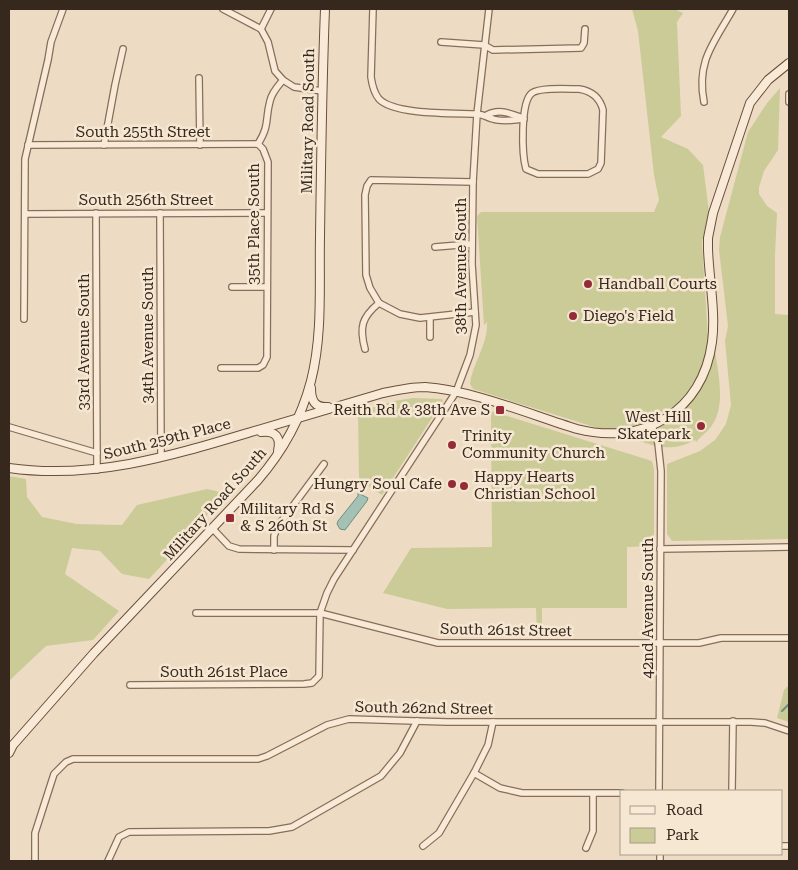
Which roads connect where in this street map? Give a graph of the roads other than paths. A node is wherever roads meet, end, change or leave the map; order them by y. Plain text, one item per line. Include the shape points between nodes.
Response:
1 (63, 9) edge
2 (223, 9) edge
3 (271, 9) edge
4 (325, 9) edge
5 (373, 9) edge
6 (489, 9) edge
7 (733, 9) edge
8 (261, 29) junction
9 (585, 30) dead end
10 (441, 42) dead end
11 (484, 45) junction
12 (123, 49) dead end
13 (789, 64) edge
14 (199, 78) dead end
15 (283, 80) junction
16 (322, 91) junction
17 (789, 94) edge
18 (704, 102) dead end
19 (789, 102) edge
20 (477, 114) junction
21 (524, 119) junction
22 (258, 144) junction
23 (28, 145) junction
24 (200, 145) junction
25 (104, 146) junction
26 (473, 182) junction
27 (96, 213) junction
28 (160, 213) junction
29 (267, 213) junction
30 (25, 214) junction
31 (471, 244) junction
32 (435, 247) dead end
33 (232, 287) dead end
34 (266, 287) junction
35 (379, 303) junction
36 (475, 312) junction
37 (430, 318) junction
38 (24, 319) dead end
39 (430, 337) dead end
40 (365, 349) dead end
41 (221, 368) dead end
42 (312, 380) junction
43 (456, 392) junction
44 (338, 406) junction
45 (299, 418) junction
46 (652, 426) junction
47 (9, 427) edge
48 (242, 435) junction
49 (97, 453) junction
50 (278, 455) junction
51 (161, 457) junction
52 (324, 464) dead end
53 (9, 468) edge
54 (97, 470) junction
55 (213, 529) junction
56 (789, 547) edge
57 (660, 549) junction
58 (274, 550) junction
59 (353, 550) junction
60 (320, 612) junction
61 (196, 613) dead end
62 (789, 638) edge
63 (660, 643) junction
64 (130, 684) dead end
65 (417, 721) junction
66 (660, 721) junction
67 (733, 721) junction
68 (493, 722) junction
69 (789, 731) edge
70 (9, 752) edge
71 (474, 773) junction
72 (659, 790) edge
73 (732, 790) edge
74 (620, 793) edge
75 (593, 794) junction
76 (423, 846) dead end
77 (586, 848) dead end
78 (34, 861) edge
79 (108, 861) edge

1 - 23 street via 51,42
2 - 8 street
3 - 8 street
4 - 16 main road, Military Road South
5 - 20 street via 371,77 378,98 404,110
6 - 11 street, 38th Avenue South
7 - 18 street via 704,63 701,87
8 - 15 street via 268,42 275,71
9 - 11 street via 581,48 493,50
10 - 11 street
11 - 20 street, 38th Avenue South
12 - 25 street
13 - 46 main road, South 259th Place via 768,80 750,103 713,213 708,238 713,332 704,373 694,391 675,412
14 - 24 street
15 - 16 street via 303,90
15 - 22 street, 35th Place South via 270,101 265,133
16 - 42 main road, Military Road South via 319,332
17 - 19 street
20 - 21 street via 492,119
20 - 26 street, 38th Avenue South
21 - 21 street via 526,169 538,174 588,174 598,169 603,110 597,97 579,89 540,90 528,99
22 - 24 street, South 255th Street
22 - 29 street, 35th Place South via 268,162
23 - 25 street, South 255th Street
23 - 30 street via 24,173
24 - 25 street, South 255th Street
26 - 31 street, 38th Avenue South
26 - 35 street via 371,180 364,195 366,275
27 - 28 street, South 256th Street
27 - 30 street, South 256th Street
27 - 49 street, 33rd Avenue South
28 - 29 street, South 256th Street
28 - 51 street, 34th Avenue South
29 - 34 street, 35th Place South
30 - 38 street
31 - 32 street
31 - 36 street, 38th Avenue South
33 - 34 street
34 - 41 street, 35th Place South via 267,357 263,365
35 - 37 street via 409,317
35 - 40 street via 363,322
36 - 37 street
36 - 43 street, 38th Avenue South via 475,336
37 - 39 street
42 - 44 main road via 314,403 320,407
42 - 45 main road, Military Road South
43 - 44 main road, South 259th Place via 425,387 405,388
43 - 46 main road, South 259th Place via 597,434
43 - 59 street, 38th Avenue South
44 - 45 main road, South 259th Place
45 - 48 main road, South 259th Place
45 - 50 main road, Military Road South
46 - 57 street, 42nd Avenue South via 658,443 661,471
47 - 49 street
48 - 50 main road via 273,432 279,440
48 - 51 main road, South 259th Place
49 - 54 street, 33rd Avenue South
50 - 55 main road, Military Road South
51 - 54 main road, South 259th Place
52 - 58 street via 278,526
53 - 54 main road, South 259th Place via 57,472
55 - 58 street via 234,548
55 - 70 main road, Military Road South via 94,653
56 - 57 street
57 - 63 street, 42nd Avenue South
58 - 59 street
59 - 60 street, 38th Avenue South via 334,578
60 - 61 street, South 261st Street
60 - 63 street, South 261st Street via 438,643
60 - 64 street, South 261st Place via 320,670 312,683
62 - 63 street, South 261st Street via 721,638 700,643
63 - 66 street, 42nd Avenue South
65 - 68 street, South 262nd Street
65 - 78 street, South 262nd Street via 337,722 258,758 79,759 66,762 54,774 35,833
65 - 79 street via 400,753 381,776 292,827 269,831 146,831 124,834 115,843
66 - 67 street, South 262nd Street
66 - 68 street, South 262nd Street
66 - 72 street, 42nd Avenue South
67 - 69 street, South 262nd Street via 765,723
67 - 73 street
68 - 71 street via 488,745
71 - 75 street via 500,788 522,793
71 - 76 street via 439,833
74 - 75 street
75 - 77 street via 593,832

